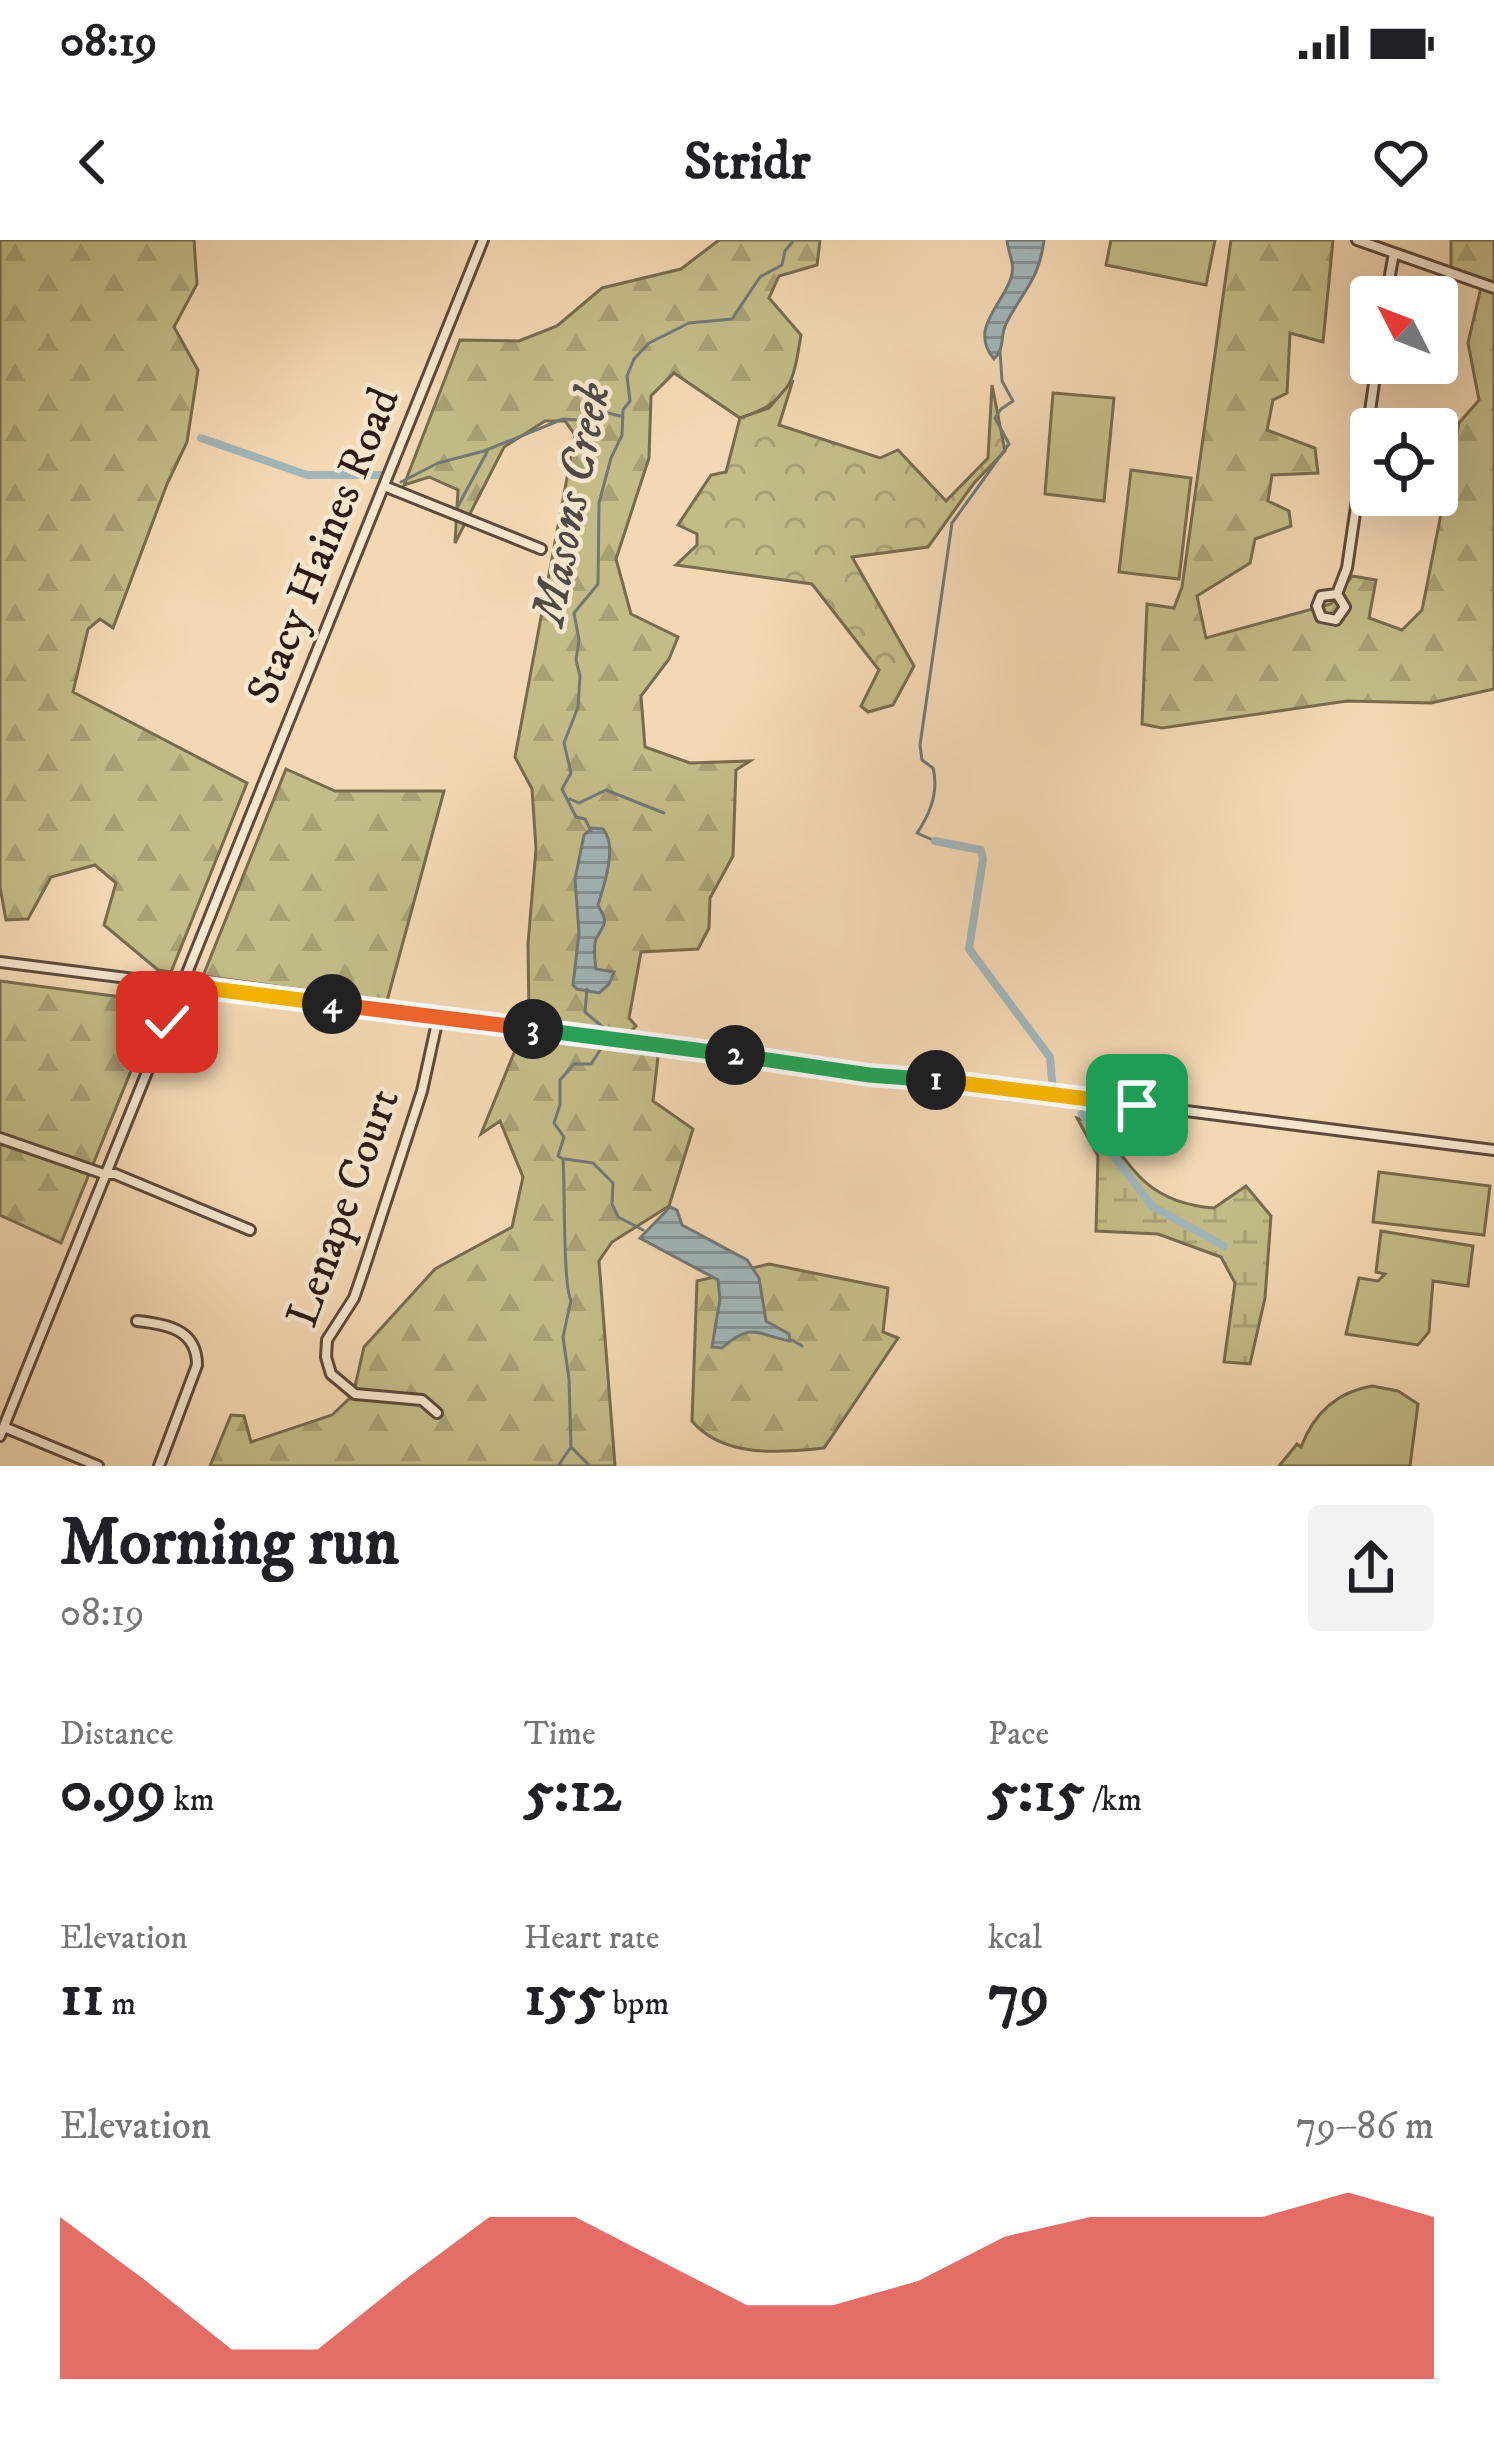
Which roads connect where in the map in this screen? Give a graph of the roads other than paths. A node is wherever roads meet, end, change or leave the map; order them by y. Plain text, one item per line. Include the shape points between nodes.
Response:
1 (483, 240) edge
2 (1357, 240) edge
3 (1394, 253) junction
4 (1390, 276) edge
5 (1494, 288) edge
6 (1374, 384) edge
7 (384, 486) junction
8 (541, 550) dead end
9 (1337, 594) dead end
10 (0, 962) edge
11 (182, 985) junction
12 (438, 1018) junction
13 (0, 1138) edge
14 (1494, 1150) edge
15 (104, 1174) junction
16 (250, 1230) dead end
17 (137, 1321) dead end
18 (436, 1413) dead end
19 (2, 1431) edge
20 (98, 1466) edge
21 (158, 1466) edge

1 - 7 street, Stacy Haines Road
2 - 3 street
3 - 4 street
3 - 5 street
6 - 9 street
7 - 8 street
7 - 11 street, Stacy Haines Road
10 - 11 street
11 - 12 street
11 - 15 street, Stacy Haines Road
12 - 14 street
12 - 18 street, Lenape Court via 360,1282 326,1348 332,1374 347,1390 422,1400
13 - 15 street
15 - 16 street
15 - 19 street, Stacy Haines Road
17 - 21 street via 174,1327 197,1354
19 - 20 street

